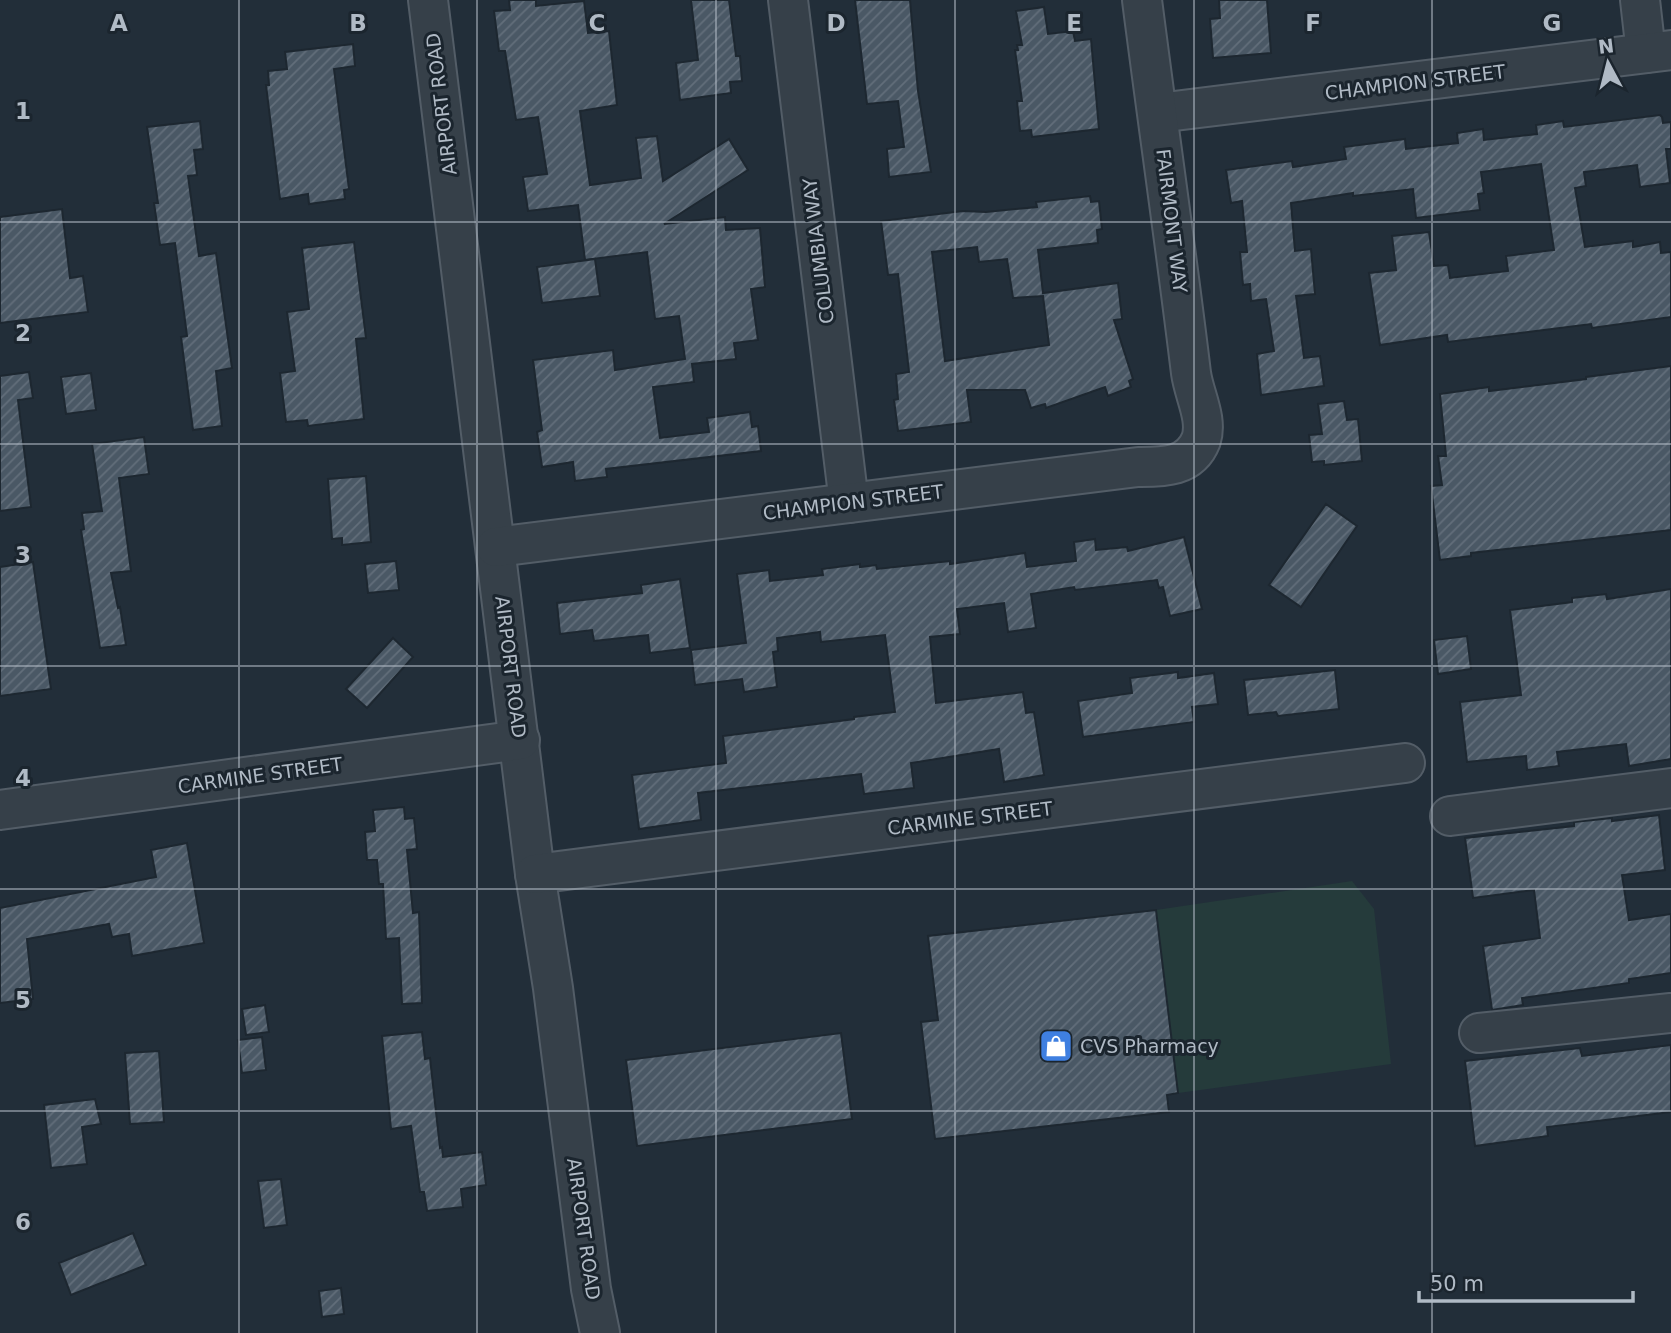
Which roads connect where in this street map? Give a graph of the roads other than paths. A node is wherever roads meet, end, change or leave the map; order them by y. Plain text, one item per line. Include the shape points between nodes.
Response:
1 (428, 0) edge
2 (788, 0) edge
3 (1142, 0) edge
4 (1640, 0) edge
5 (1659, 52) edge
6 (1158, 113) junction
7 (1200, 442) joint
8 (849, 503) junction
9 (496, 547) junction
10 (520, 740) junction
11 (1405, 763) dead end
12 (1671, 788) edge
13 (0, 810) edge
14 (1450, 816) dead end
15 (535, 874) junction
16 (1671, 1013) edge
17 (1479, 1033) dead end
18 (600, 1333) edge

1 - 9 street, AIRPORT ROAD
2 - 8 street, COLUMBIA WAY
3 - 6 street, FAIRMONT WAY
4 - 5 street
5 - 6 street, CHAMPION STREET
6 - 7 street, FAIRMONT WAY via 1193,389 1204,427
7 - 8 street, CHAMPION STREET via 1180,463 1167,468 1138,467
8 - 9 street, CHAMPION STREET
9 - 10 street, AIRPORT ROAD
10 - 13 street, CARMINE STREET
10 - 15 street, AIRPORT ROAD
11 - 15 street, CARMINE STREET
12 - 14 street
15 - 18 street, AIRPORT ROAD
16 - 17 street

